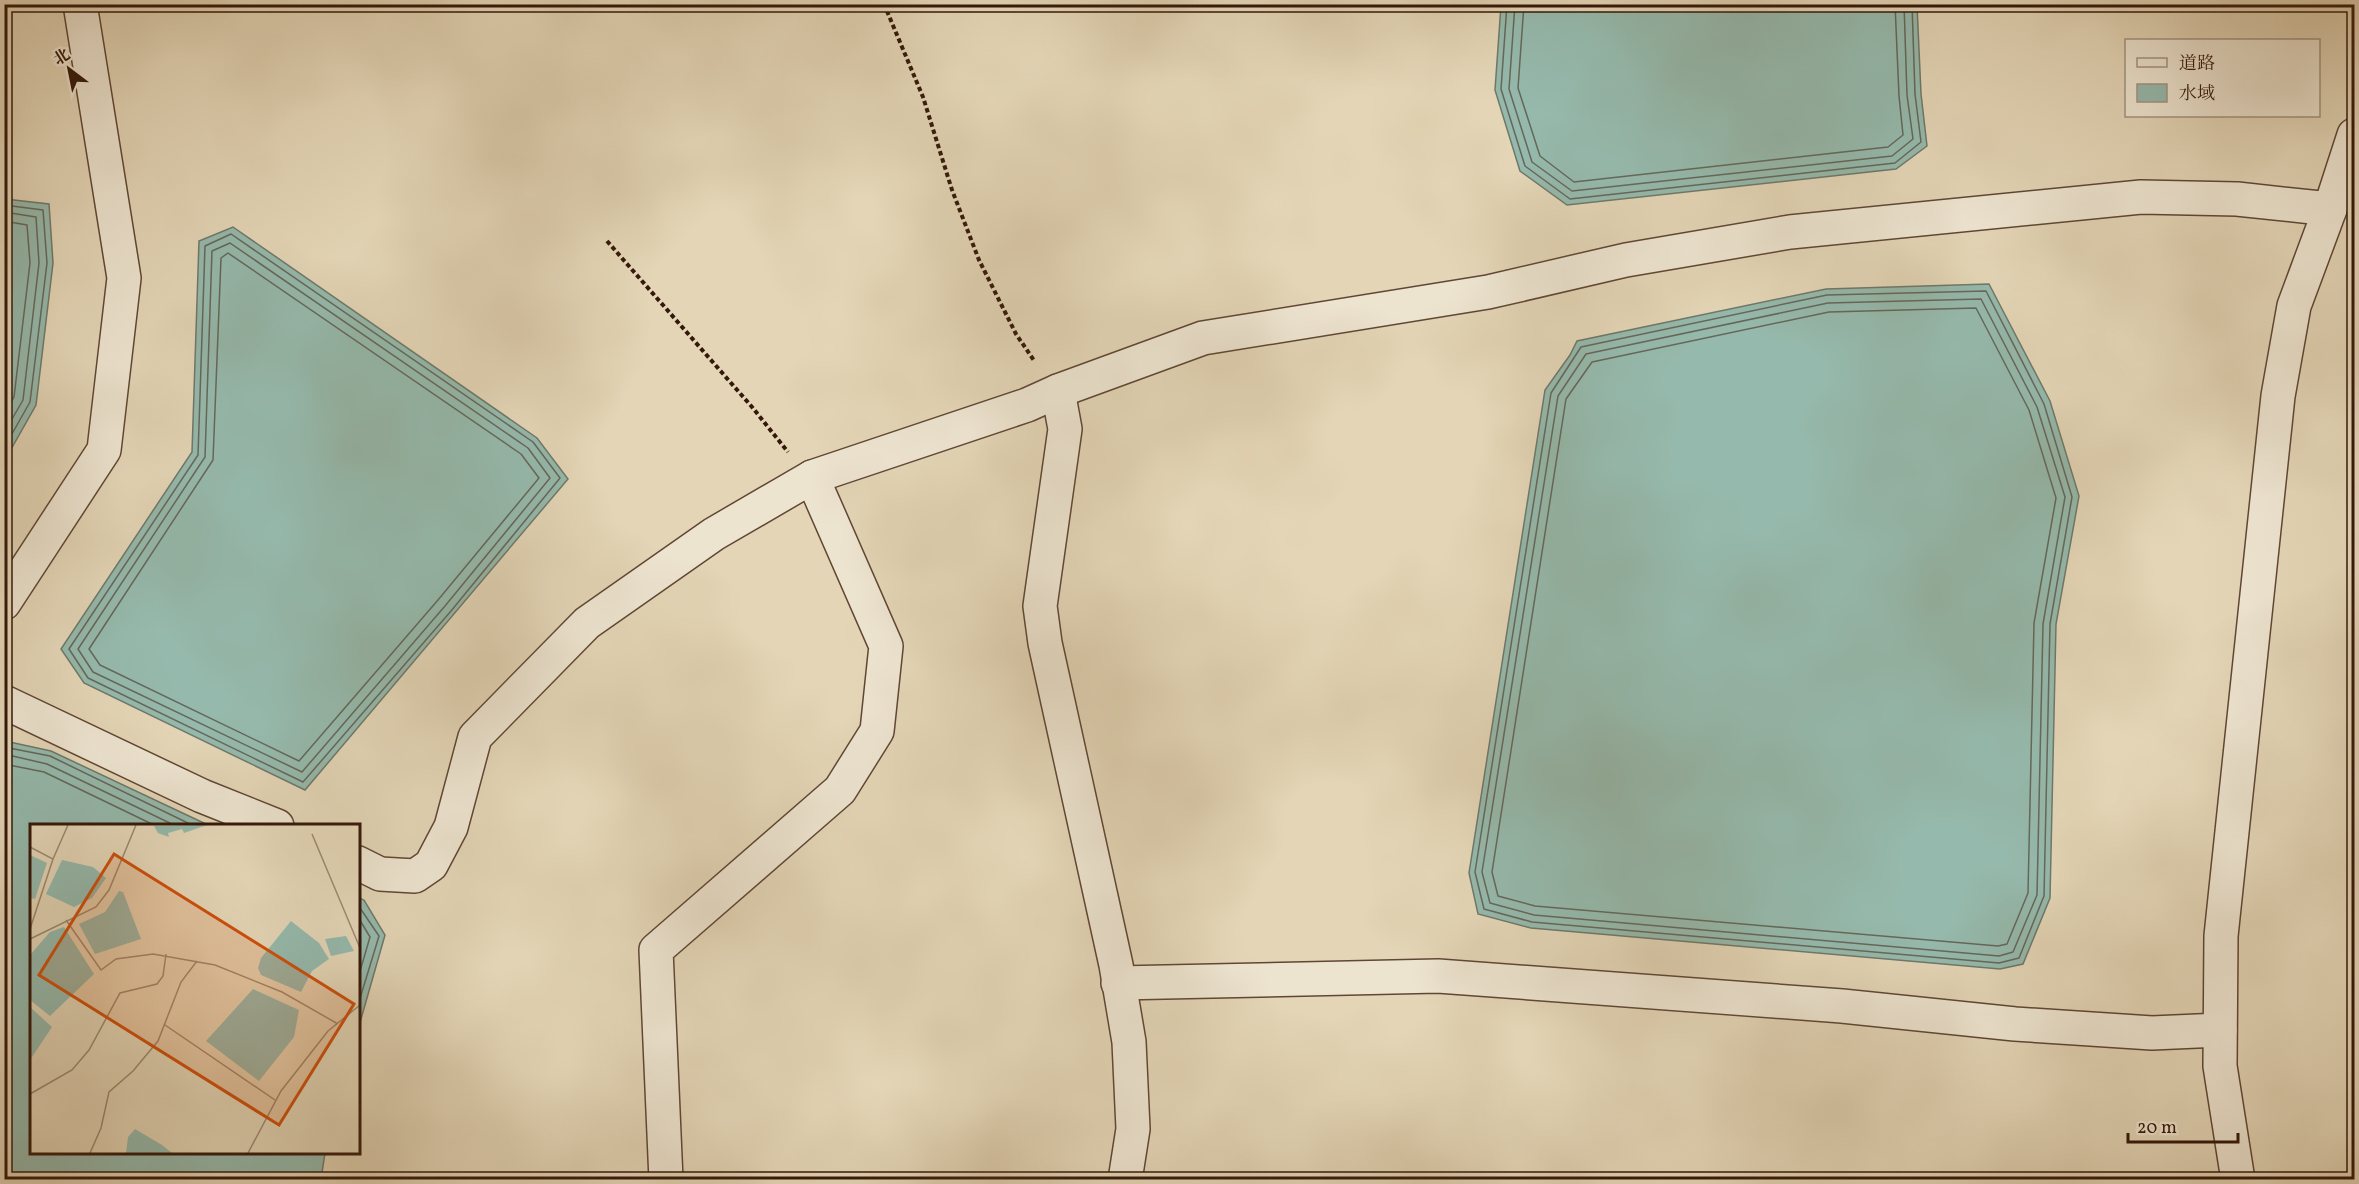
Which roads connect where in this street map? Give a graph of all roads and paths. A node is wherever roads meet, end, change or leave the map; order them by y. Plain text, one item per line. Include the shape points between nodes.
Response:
1 (80, 4) edge
2 (884, 4) edge
3 (2355, 135) edge
4 (2330, 209) junction
5 (607, 241) dead end
6 (1058, 391) junction
7 (811, 478) junction
8 (4, 603) edge
9 (4, 702) edge
10 (274, 824) edge
11 (360, 864) edge
12 (1118, 983) junction
13 (2220, 1030) junction
14 (666, 1179) edge
15 (1125, 1179) edge
16 (2238, 1179) edge

1 - 8 street via 124,278 105,450
2 - 6 path via 923,97 979,260 1016,334
3 - 4 street
4 - 6 street via 2237,199 2141,197 1790,232 1626,260 1488,292 1203,338
4 - 13 street via 2294,306 2278,396 2221,936
5 - 7 path
6 - 7 street
6 - 12 street via 1065,429 1040,606
7 - 11 street via 714,534 587,623 475,737 451,827 431,865 415,876 380,874
7 - 14 street via 886,646 877,731 840,790 656,950
9 - 10 street via 202,795
12 - 13 street via 1438,976 1842,1006 2015,1024 2152,1033
12 - 15 street via 1129,1042 1133,1129
13 - 16 street via 2220,1066

